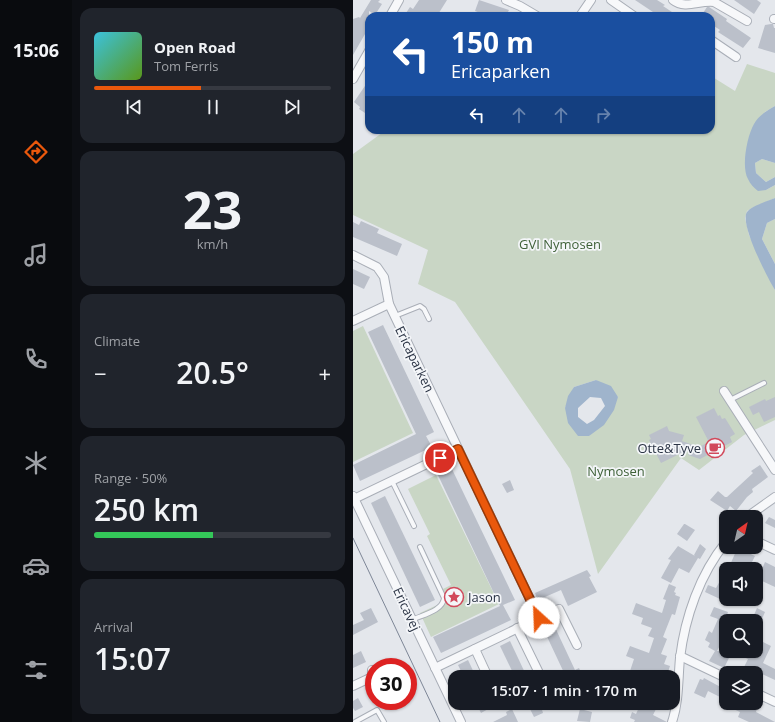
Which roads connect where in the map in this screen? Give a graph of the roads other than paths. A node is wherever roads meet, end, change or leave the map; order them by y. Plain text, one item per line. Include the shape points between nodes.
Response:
1 (399, 0) edge
2 (506, 0) edge
3 (591, 0) edge
4 (611, 0) edge
5 (673, 0) edge
6 (392, 12) edge
7 (530, 12) edge
8 (583, 12) edge
9 (628, 12) edge
10 (747, 22) dead end
11 (715, 43) edge
12 (736, 57) dead end
13 (365, 59) edge
14 (353, 79) edge
15 (353, 255) edge
16 (389, 304) junction
17 (395, 316) junction
18 (429, 319) dead end
19 (353, 321) edge
20 (764, 383) dead end
21 (724, 391) dead end
22 (730, 400) junction
23 (458, 449) junction
24 (775, 470) edge
25 (392, 481) junction
26 (775, 497) edge
27 (354, 498) edge
28 (757, 510) edge
29 (414, 526) dead end
30 (763, 544) edge
31 (420, 547) dead end
32 (719, 550) edge
33 (775, 550) edge
34 (539, 618) junction
35 (412, 620) junction
36 (517, 628) junction
37 (577, 645) dead end
38 (475, 649) junction
39 (680, 656) junction
40 (435, 668) junction
41 (486, 670) edge
42 (537, 670) edge
43 (719, 675) edge
44 (365, 680) edge
45 (353, 686) edge
46 (763, 696) edge
47 (775, 702) edge
48 (355, 722) edge
49 (384, 722) edge
50 (461, 722) edge
51 (672, 722) edge

1 - 6 street
2 - 7 street
3 - 8 street
4 - 9 street
5 - 10 street via 686,5 714,2
11 - 12 street
13 - 14 street
15 - 16 street, Ericaparken via 377,267 384,277
16 - 17 street, Ericaparken
16 - 19 street
17 - 18 lane via 420,306 424,308
17 - 23 street, Ericaparken
20 - 22 lane
21 - 22 street
22 - 24 street
23 - 25 street
23 - 34 street, Ericaparken
25 - 27 street
25 - 29 lane
26 - 28 street
27 - 35 street, Ericavej
30 - 33 street
31 - 35 lane via 444,598 439,607
32 - 39 street via 700,584 688,614
34 - 36 street
34 - 37 street via 559,608
35 - 40 street, Ericavej
36 - 38 street
36 - 42 street
38 - 40 street
38 - 41 street
39 - 43 street
39 - 51 street
40 - 50 street, Ericavej
44 - 45 street
46 - 47 street
48 - 49 lane via 377,710

